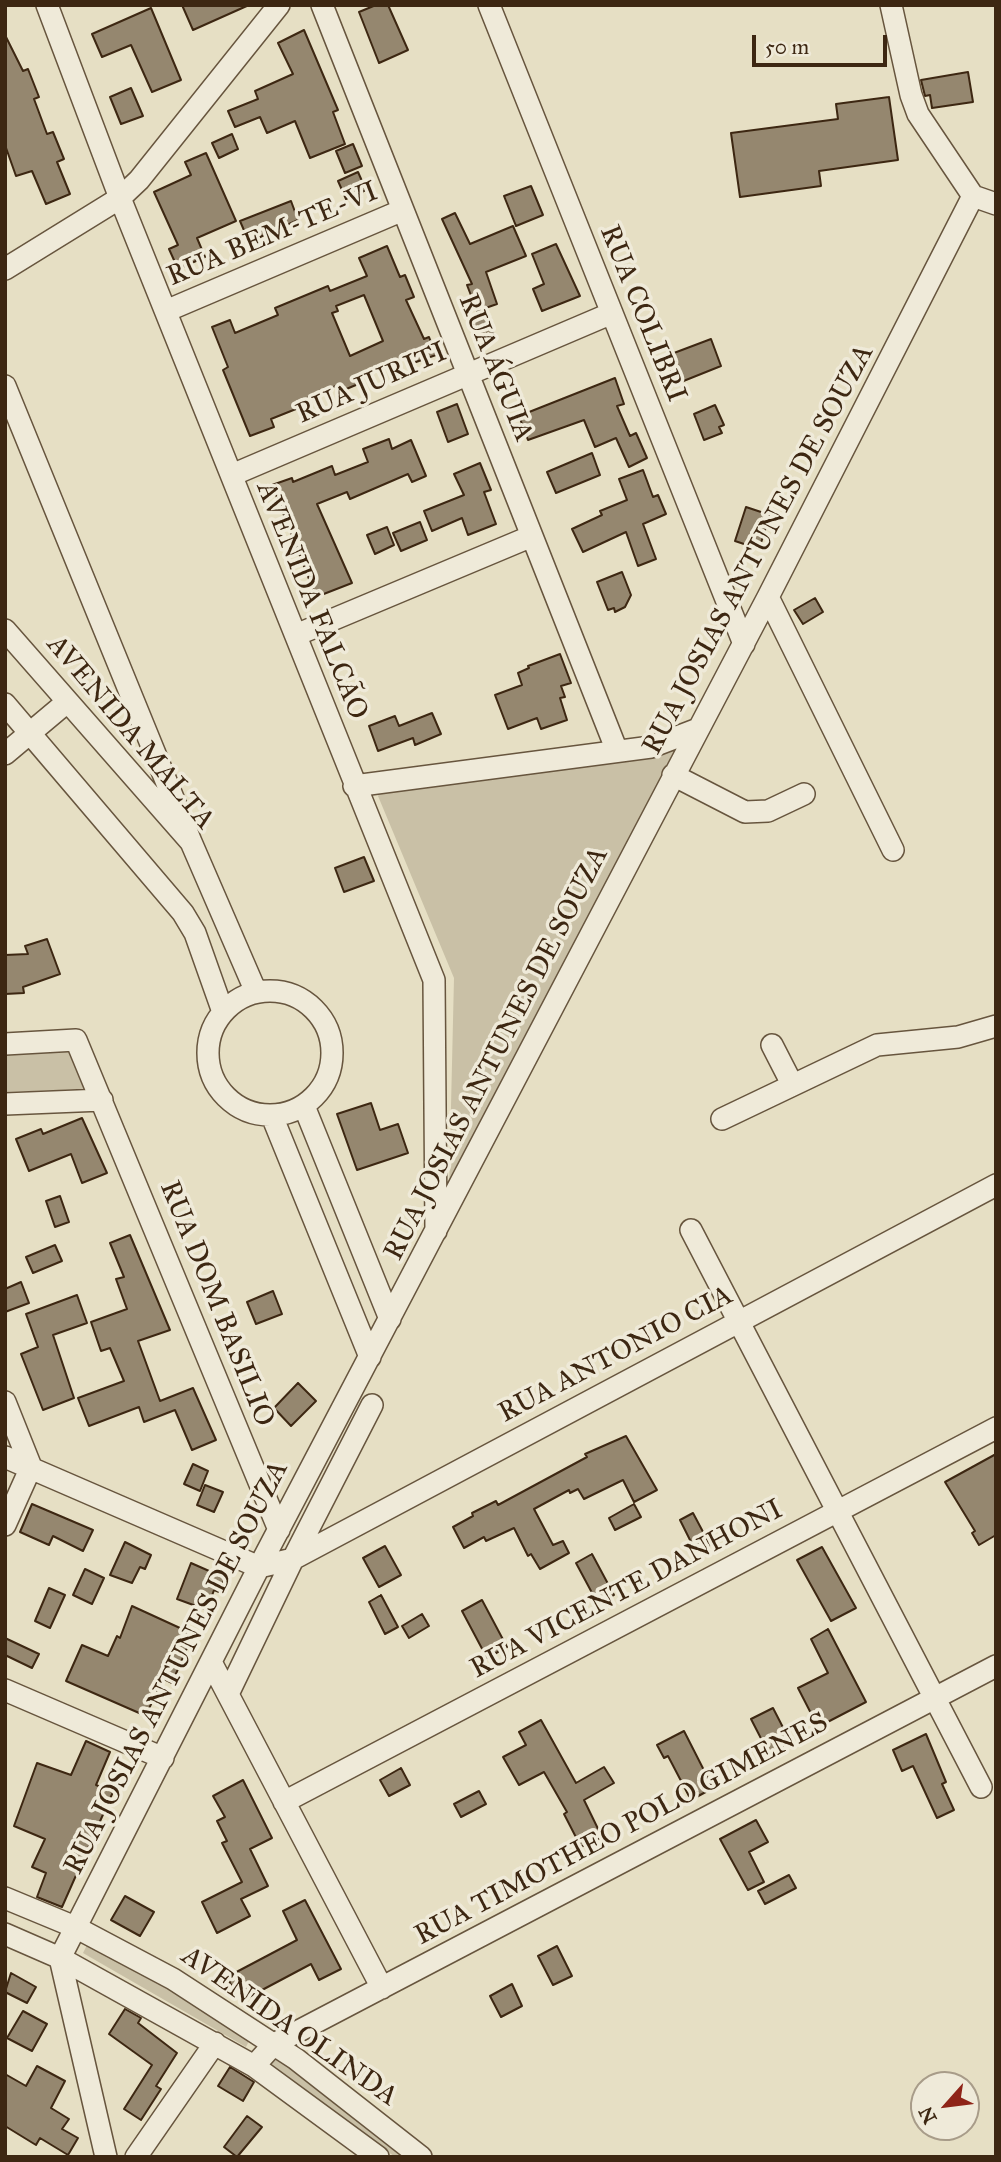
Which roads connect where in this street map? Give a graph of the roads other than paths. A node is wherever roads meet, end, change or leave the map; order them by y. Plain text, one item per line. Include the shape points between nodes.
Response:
1 (47, 5) edge
2 (279, 5) edge
3 (322, 5) edge
4 (489, 5) edge
5 (891, 5) edge
6 (974, 196) junction
7 (120, 198) junction
8 (996, 204) edge
9 (403, 210) junction
10 (5, 269) edge
11 (166, 311) junction
12 (612, 313) junction
13 (467, 373) junction
14 (5, 386) edge
15 (232, 475) junction
16 (532, 536) junction
17 (768, 597) junction
18 (5, 630) edge
19 (296, 635) junction
20 (744, 644) junction
21 (67, 702) junction
22 (5, 704) edge
23 (698, 729) junction
24 (30, 734) junction
25 (617, 751) junction
26 (5, 754) edge
27 (673, 775) junction
28 (354, 786) junction
29 (804, 794) dead end
30 (191, 842) junction
31 (893, 850) dead end
32 (256, 992) junction
33 (223, 1012) junction
34 (996, 1027) edge
35 (5, 1044) edge
36 (772, 1045) dead end
37 (792, 1084) junction
38 (102, 1100) junction
39 (5, 1104) edge
40 (304, 1106) junction
41 (272, 1116) junction
42 (722, 1119) dead end
43 (996, 1185) edge
44 (691, 1230) dead end
45 (436, 1233) junction
46 (390, 1319) junction
47 (738, 1322) junction
48 (370, 1357) junction
49 (5, 1402) edge
50 (372, 1405) dead end
51 (996, 1428) edge
52 (5, 1457) edge
53 (31, 1467) junction
54 (837, 1512) junction
55 (5, 1525) edge
56 (279, 1530) junction
57 (293, 1559) junction
58 (259, 1567) junction
59 (212, 1664) junction
60 (996, 1666) edge
61 (5, 1690) edge
62 (228, 1694) junction
63 (933, 1699) junction
64 (163, 1758) junction
65 (981, 1787) dead end
66 (284, 1802) junction
67 (5, 1898) edge
68 (75, 1927) junction
69 (5, 1934) edge
70 (60, 1958) junction
71 (382, 1988) junction
72 (215, 2042) junction
73 (274, 2044) junction
74 (254, 2066) junction
75 (106, 2157) edge
76 (136, 2157) edge
77 (378, 2157) edge
78 (421, 2157) edge

1 - 7 street, AVENIDA FALCÃO
2 - 7 street
3 - 9 street, RUA ÁGUIA
4 - 12 street, RUA COLIBRI
5 - 6 street via 918,114
6 - 8 street
6 - 17 street, RUA JOSIAS ANTUNES DE SOUZA
7 - 10 street
7 - 11 street, AVENIDA FALCÃO
9 - 11 street, RUA BEM-TE-VI
9 - 13 street, RUA ÁGUIA
11 - 15 street, AVENIDA FALCÃO
12 - 13 street, RUA JURITI
12 - 20 street, RUA COLIBRI
13 - 15 street, RUA JURITI
13 - 16 street, RUA ÁGUIA
14 - 30 street
15 - 19 street, AVENIDA FALCÃO
16 - 19 street
16 - 25 street, RUA ÁGUIA
17 - 20 street, RUA JOSIAS ANTUNES DE SOUZA
17 - 31 street
18 - 21 street, AVENIDA MALTA
19 - 28 street, AVENIDA FALCÃO
20 - 23 street, RUA JOSIAS ANTUNES DE SOUZA
21 - 24 street
21 - 30 street, AVENIDA MALTA
22 - 24 street
23 - 25 street via 651,747
23 - 27 street, RUA JOSIAS ANTUNES DE SOUZA
24 - 26 street
24 - 33 street via 183,913 195,933
25 - 28 street
27 - 29 street via 745,812 768,811
27 - 45 street, RUA JOSIAS ANTUNES DE SOUZA
28 - 45 street, AVENIDA FALCÃO via 434,981
30 - 32 street, AVENIDA MALTA
32 - 33 street
32 - 40 street via 295,996 325,1023 332,1048 329,1075
33 - 41 street via 210,1035 211,1074 235,1104
34 - 37 street via 958,1037 877,1045
35 - 38 street, RUA DOM BASILIO via 76,1040
36 - 37 street
37 - 42 street
38 - 39 street
38 - 56 street, RUA DOM BASILIO
40 - 41 street
40 - 46 street
41 - 48 street
43 - 47 street, RUA ANTONIO CIA
44 - 47 street
45 - 46 street, RUA JOSIAS ANTUNES DE SOUZA
46 - 48 street, RUA JOSIAS ANTUNES DE SOUZA
47 - 54 street
47 - 57 street, RUA ANTONIO CIA
48 - 56 street, RUA JOSIAS ANTUNES DE SOUZA
49 - 53 street
50 - 57 street
51 - 54 street, RUA VICENTE DANHONI
52 - 53 street
53 - 55 street
53 - 58 street
54 - 63 street
54 - 66 street, RUA VICENTE DANHONI
56 - 58 street, RUA JOSIAS ANTUNES DE SOUZA
57 - 58 street, RUA ANTONIO CIA
57 - 62 street
58 - 59 street, RUA JOSIAS ANTUNES DE SOUZA
59 - 62 street
59 - 64 street, RUA JOSIAS ANTUNES DE SOUZA
60 - 63 street, RUA TIMOTHEO POLO GIMENES
61 - 64 street
62 - 66 street
63 - 65 street
63 - 71 street, RUA TIMOTHEO POLO GIMENES
64 - 68 street, RUA JOSIAS ANTUNES DE SOUZA
66 - 71 street
67 - 68 street, AVENIDA OLINDA
68 - 70 street, RUA JOSIAS ANTUNES DE SOUZA
68 - 73 street, AVENIDA OLINDA via 173,1979
69 - 70 street, AVENIDA OLINDA
70 - 72 street, AVENIDA OLINDA
70 - 75 street
71 - 73 street, RUA TIMOTHEO POLO GIMENES
72 - 74 street, AVENIDA OLINDA
72 - 76 street
73 - 74 street
73 - 78 street, AVENIDA OLINDA
74 - 77 street, AVENIDA OLINDA

